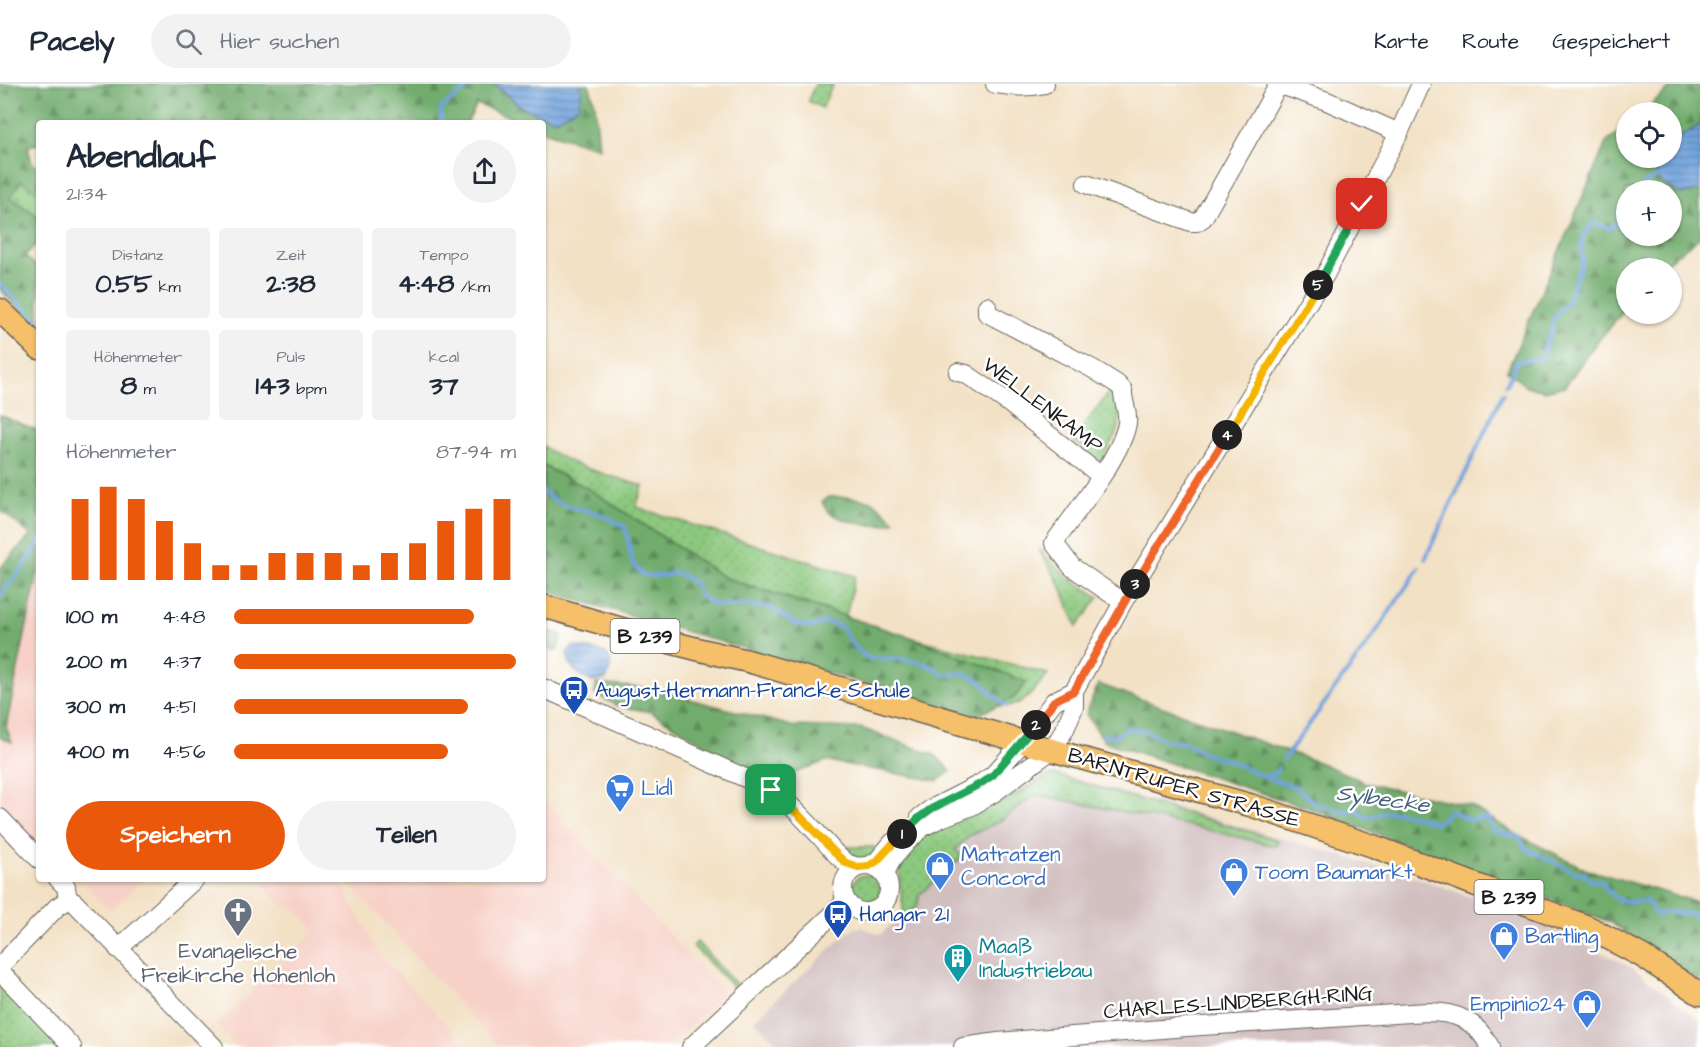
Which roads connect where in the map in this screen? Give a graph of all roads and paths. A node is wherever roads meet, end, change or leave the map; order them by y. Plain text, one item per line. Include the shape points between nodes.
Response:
1 (995, 84) edge
2 (1045, 84) edge
3 (1279, 84) edge
4 (1421, 84) edge
5 (1298, 88) edge
6 (1399, 133) junction
7 (1086, 184) dead end
8 (987, 306) dead end
9 (0, 310) edge
10 (36, 345) edge
11 (958, 372) dead end
12 (1101, 476) junction
13 (1123, 602) junction
14 (546, 607) edge
15 (546, 689) edge
16 (1074, 691) junction
17 (1023, 741) junction
18 (1053, 749) junction
19 (752, 781) junction
20 (0, 818) edge
21 (36, 856) edge
22 (864, 867) junction
23 (886, 876) junction
24 (61, 882) edge
25 (192, 882) edge
26 (847, 897) junction
27 (68, 900) junction
28 (118, 949) junction
29 (0, 966) edge
30 (0, 971) edge
31 (1700, 994) edge
32 (72, 1047) edge
33 (214, 1047) edge
34 (691, 1047) edge
35 (704, 1047) edge
36 (971, 1047) edge
37 (1490, 1047) edge

1 - 2 street
3 - 5 street
3 - 7 street via 1203,218 1197,222
4 - 6 street
5 - 6 street
6 - 13 street via 1324,275
8 - 12 street, WELLENKAMP via 987,313 1093,369 1123,390 1127,423
9 - 10 main road
11 - 12 street, WELLENKAMP via 1006,401
12 - 13 street, WELLENKAMP via 1054,543 1072,567
13 - 16 street
14 - 17 main road, BARNTRUPER STRASSE / B 239
15 - 19 street
16 - 17 street via 1054,701
16 - 18 street via 1074,707
17 - 18 main road, BARNTRUPER STRASSE / B 239
17 - 22 street via 993,775 931,809 877,861
18 - 23 street via 972,807 923,827 893,858
18 - 31 main road, BARNTRUPER STRASSE / B 239 via 1250,805 1383,849 1588,927
19 - 22 street via 771,790 846,863
19 - 26 street via 829,861
20 - 21 street
22 - 23 street via 876,868
22 - 26 street via 850,872
23 - 26 street via 890,891 881,907 865,913
24 - 27 street
25 - 28 street
26 - 34 street
26 - 35 street
27 - 28 street
27 - 29 street
28 - 33 street
30 - 32 street
36 - 37 street, CHARLES-LINDBERGH-RING via 1164,1029 1445,1012 1476,1027

